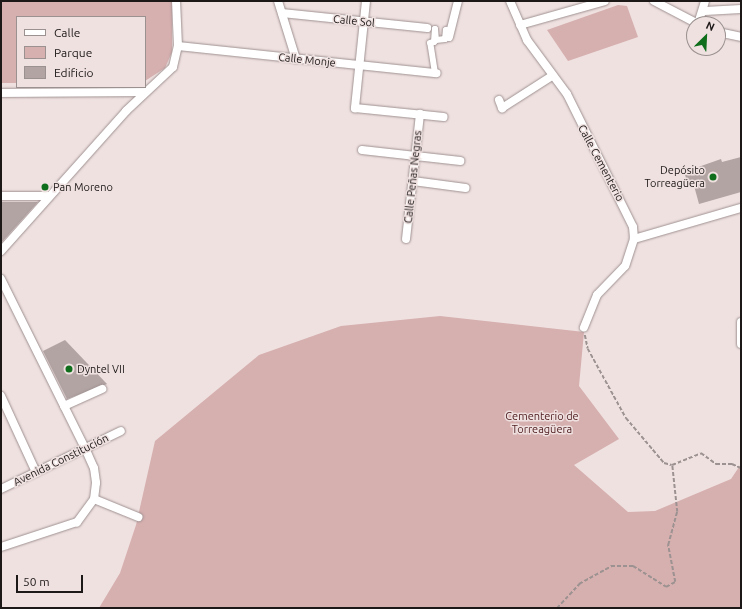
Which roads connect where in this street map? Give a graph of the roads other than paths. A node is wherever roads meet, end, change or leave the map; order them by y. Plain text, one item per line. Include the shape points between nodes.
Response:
1 (176, 1) edge
2 (278, 1) edge
3 (366, 1) edge
4 (458, 1) edge
5 (510, 1) edge
6 (605, 1) edge
7 (654, 1) edge
8 (705, 1) edge
9 (595, 3) edge
10 (741, 9) edge
11 (705, 11) junction
12 (282, 13) junction
13 (702, 16) edge
14 (686, 18) edge
15 (364, 22) junction
16 (520, 25) junction
17 (427, 28) dead end
18 (726, 34) edge
19 (449, 37) joint
20 (741, 37) edge
21 (178, 46) junction
22 (296, 59) junction
23 (360, 66) junction
24 (436, 73) joint
25 (552, 76) junction
26 (145, 92) junction
27 (1, 93) edge
28 (499, 100) dead end
29 (420, 114) junction
30 (444, 117) dead end
31 (362, 150) dead end
32 (415, 156) junction
33 (460, 161) dead end
34 (413, 181) junction
35 (466, 188) dead end
36 (1, 196) edge
37 (49, 196) junction
38 (741, 208) edge
39 (406, 239) dead end
40 (634, 239) junction
41 (1, 251) edge
42 (1, 279) edge
43 (741, 322) edge
44 (584, 327) road end
45 (741, 344) edge
46 (102, 389) dead end
47 (1, 396) edge
48 (64, 406) junction
49 (121, 431) dead end
50 (85, 448) junction
51 (36, 472) junction
52 (1, 489) edge
53 (94, 499) junction
54 (138, 517) dead end
55 (1, 547) edge

1 - 21 street
2 - 12 street
3 - 15 street
4 - 19 street
5 - 16 street, Calle Cementerio
6 - 9 street
7 - 14 street
8 - 11 street
9 - 16 street
10 - 11 street
11 - 13 street
12 - 15 street, Calle Sol
12 - 22 street
15 - 17 street, Calle Sol
15 - 23 street
16 - 25 street, Calle Cementerio
18 - 20 street
19 - 24 street via 446,30 445,39 436,40 435,29 434,42 430,42
21 - 22 street, Calle Monje
21 - 26 street via 170,70
22 - 23 street, Calle Monje
23 - 24 street, Calle Monje
23 - 29 street via 355,108
25 - 28 street via 502,108
25 - 40 street, Calle Cementerio via 567,94 624,205
26 - 27 street
26 - 37 street
29 - 30 street
29 - 32 street, Calle Peñas Negras
31 - 32 street
32 - 33 street
32 - 34 street, Calle Peñas Negras
34 - 35 street
34 - 39 street, Calle Peñas Negras
36 - 37 street
37 - 41 street
38 - 40 street
40 - 44 street via 625,266 597,295
42 - 48 street
43 - 45 street
46 - 48 street
47 - 51 street
48 - 50 street
49 - 50 street, Avenida Constitución
50 - 51 street, Avenida Constitución
50 - 53 street via 94,468
51 - 52 street, Avenida Constitución
53 - 54 street
53 - 55 street via 77,522

